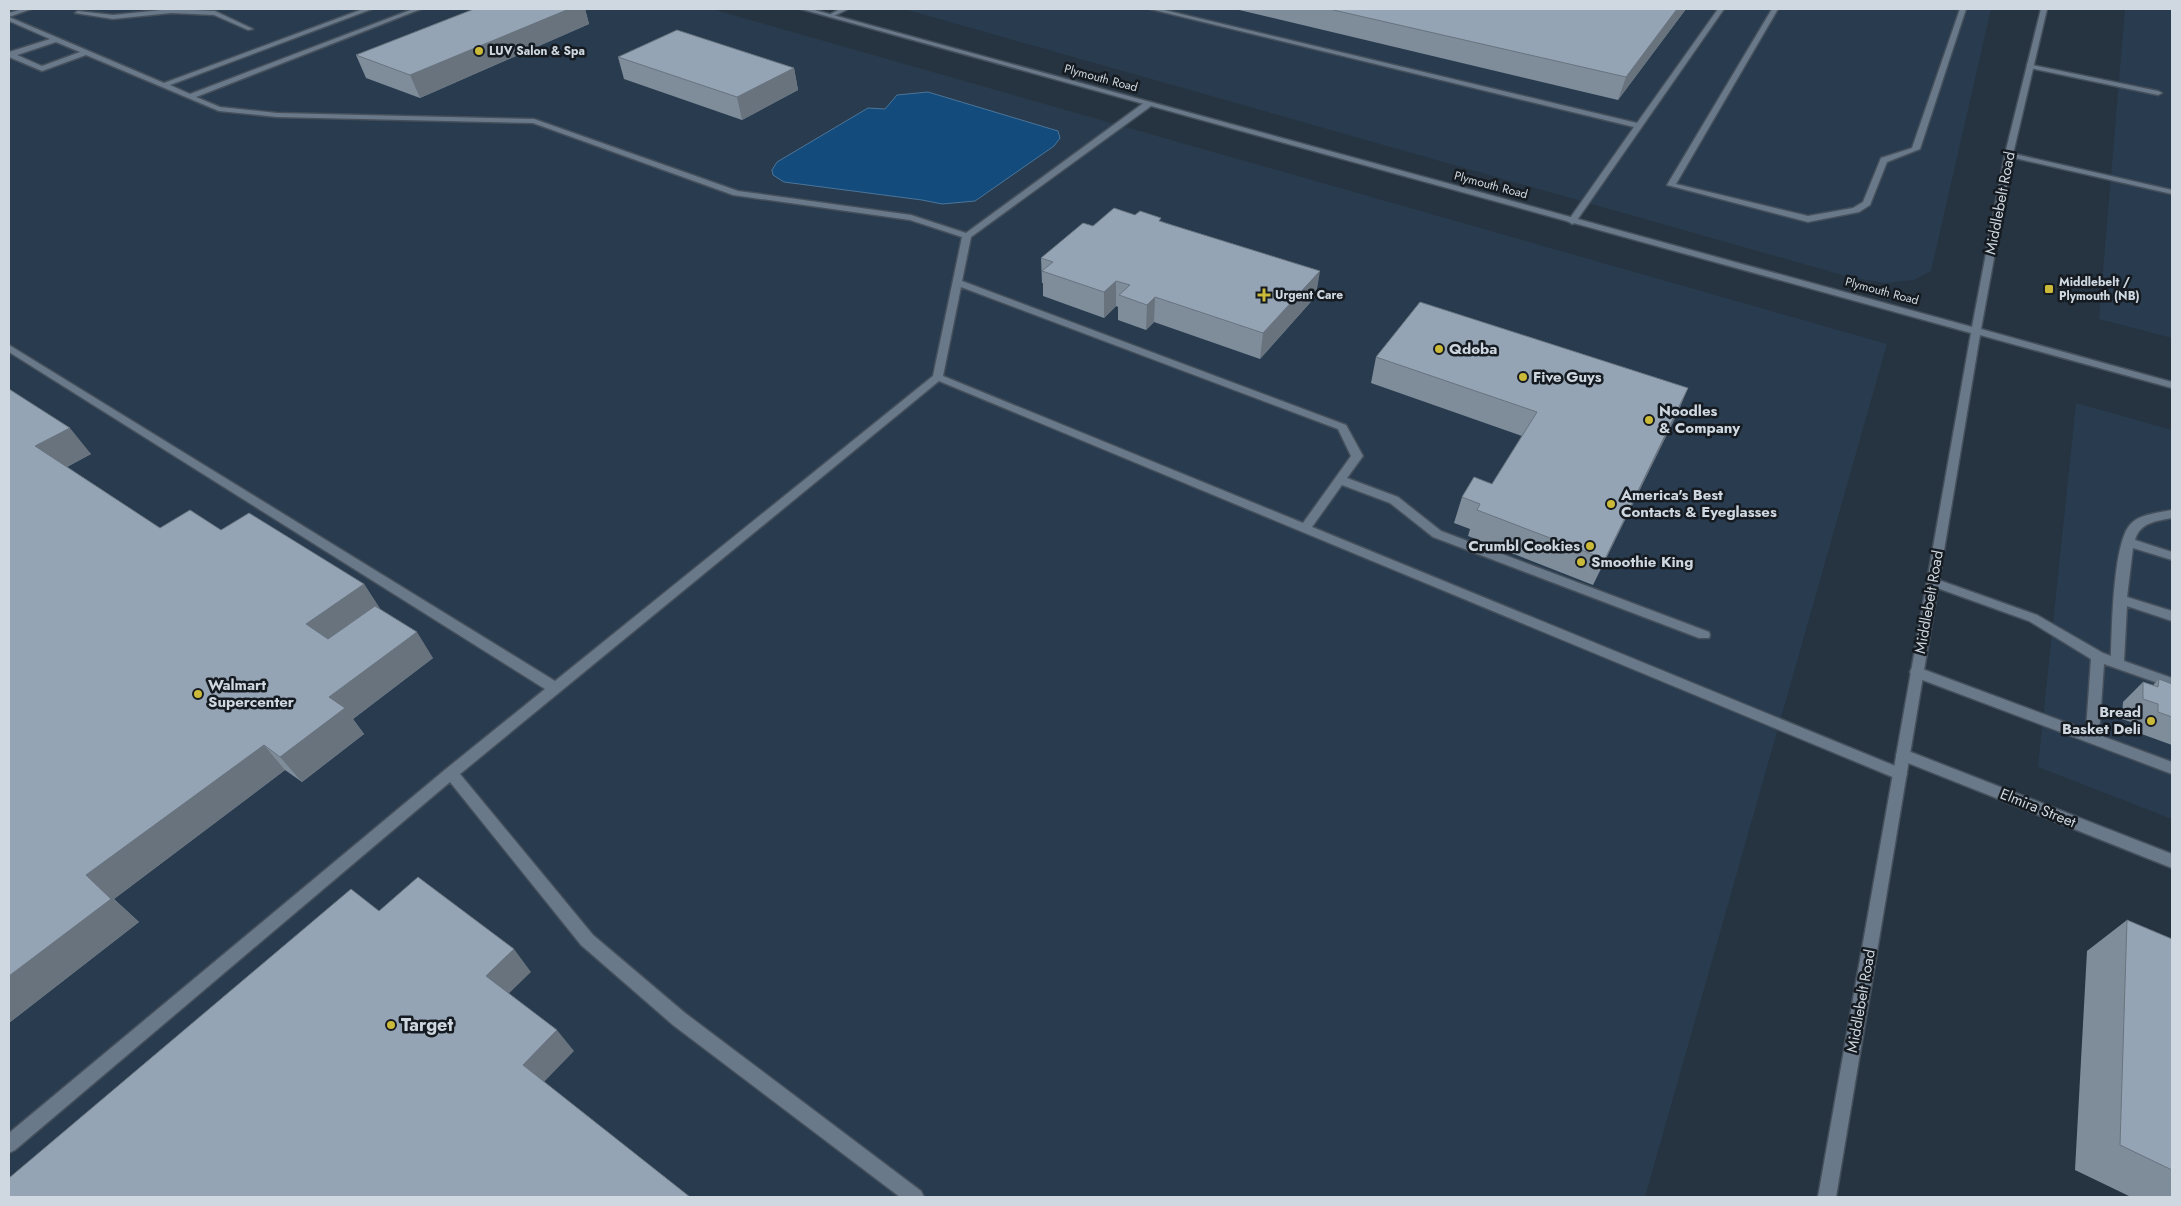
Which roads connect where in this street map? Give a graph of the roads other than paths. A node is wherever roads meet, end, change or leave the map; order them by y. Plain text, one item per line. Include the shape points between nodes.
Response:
1 (28, 9) edge
2 (369, 9) edge
3 (418, 9) edge
4 (804, 9) edge
5 (844, 9) edge
6 (1153, 9) edge
7 (1721, 9) edge
8 (1775, 9) edge
9 (1963, 9) edge
10 (2044, 9) edge
11 (78, 13) dead end
12 (830, 16) junction
13 (9, 17) edge
14 (25, 26) junction
15 (250, 29) dead end
16 (9, 31) edge
17 (58, 39) junction
18 (88, 52) junction
19 (10, 55) edge
20 (2030, 66) junction
21 (164, 85) junction
22 (2158, 93) dead end
23 (191, 96) junction
24 (1148, 104) junction
25 (1638, 126) junction
26 (2009, 154) junction
27 (2172, 192) edge
28 (1572, 221) junction
29 (967, 236) junction
30 (957, 282) junction
31 (1976, 330) junction
32 (9, 348) edge
33 (938, 377) junction
34 (2172, 385) edge
35 (1340, 480) junction
36 (2172, 514) edge
37 (1305, 528) junction
38 (2128, 542) junction
39 (2172, 556) edge
40 (1933, 582) junction
41 (2120, 598) junction
42 (2172, 616) edge
43 (1704, 636) dead end
44 (2098, 657) junction
45 (2117, 663) junction
46 (1917, 672) junction
47 (2172, 683) edge
48 (555, 688) junction
49 (2092, 738) junction
50 (1903, 755) junction
51 (2172, 768) edge
52 (451, 773) junction
53 (1900, 774) junction
54 (2172, 862) edge
55 (9, 1144) edge
56 (915, 1197) edge
57 (1827, 1197) edge

1 - 13 main road
2 - 21 main road
3 - 23 main road
4 - 12 main road, Plymouth Road
5 - 12 main road
6 - 25 main road
7 - 25 main road
8 - 9 main road via 1671,184 1808,219 1856,210 1867,203 1884,160 1916,149
10 - 20 main road, Middlebelt Road
11 - 15 main road via 113,17 171,11 215,12
12 - 24 main road, Plymouth Road
13 - 14 main road
14 - 16 main road
14 - 17 main road
17 - 18 main road
17 - 19 main road
18 - 19 main road via 42,69
18 - 21 main road
20 - 22 main road
20 - 26 main road, Middlebelt Road
21 - 23 main road
23 - 29 main road via 219,108 277,115 534,121 736,193 912,218
24 - 28 main road, Plymouth Road
24 - 29 main road
25 - 28 main road
26 - 27 main road
26 - 31 main road, Middlebelt Road
28 - 31 main road, Plymouth Road
29 - 30 main road
30 - 33 main road
30 - 35 main road via 1342,427 1357,456
31 - 34 main road, Plymouth Road
31 - 40 main road, Middlebelt Road
32 - 48 main road
33 - 37 main road
33 - 48 main road
35 - 37 main road
35 - 43 main road via 1394,500 1437,534
36 - 38 main road via 2142,522 2130,533
37 - 53 main road
38 - 39 main road
38 - 41 main road
40 - 44 main road via 2033,618
40 - 46 main road, Middlebelt Road
41 - 42 main road
41 - 45 main road
44 - 45 main road
44 - 49 main road
45 - 47 main road
46 - 49 main road
46 - 50 main road, Middlebelt Road
48 - 52 main road
49 - 51 main road
50 - 53 main road, Middlebelt Road
50 - 54 main road, Elmira Street
52 - 55 main road
52 - 56 main road via 587,940 679,1019
53 - 57 main road, Middlebelt Road

